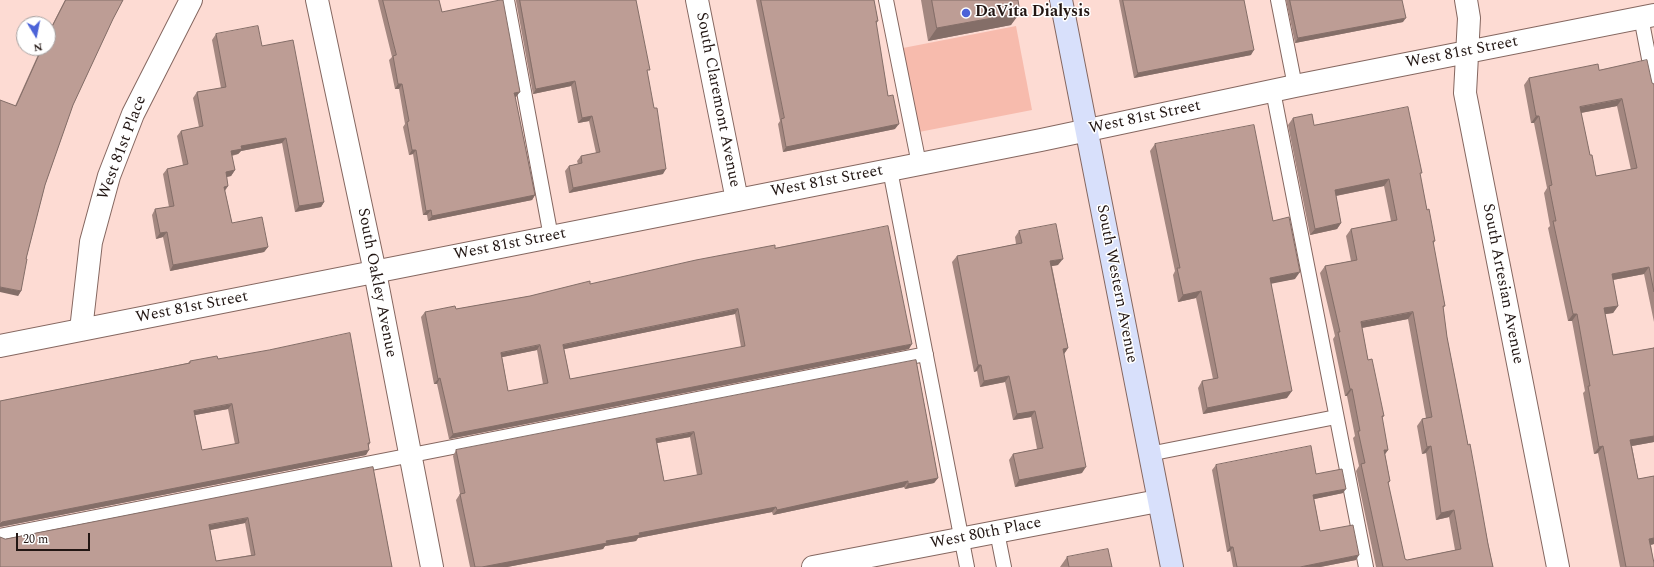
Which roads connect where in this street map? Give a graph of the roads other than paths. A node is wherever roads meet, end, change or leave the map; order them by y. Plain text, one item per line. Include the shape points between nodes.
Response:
1 (191, 0) edge
2 (317, 0) edge
3 (507, 0) edge
4 (697, 0) edge
5 (886, 0) edge
6 (1062, 0) edge
7 (1278, 0) edge
8 (1466, 0) edge
9 (1647, 16) edge
10 (1467, 52) junction
11 (1654, 85) edge
12 (1295, 86) junction
13 (1273, 91) junction
14 (1087, 131) junction
15 (919, 164) junction
16 (890, 170) junction
17 (737, 200) junction
18 (551, 236) junction
19 (375, 272) junction
20 (81, 330) junction
21 (0, 346) edge
22 (926, 354) junction
23 (1336, 417) junction
24 (1149, 454) junction
25 (410, 456) junction
26 (1158, 501) junction
27 (997, 532) junction
28 (0, 536) edge
29 (962, 538) junction
30 (432, 567) edge
31 (814, 567) edge
32 (967, 567) edge
33 (1004, 567) edge
34 (1172, 567) edge
35 (1366, 567) edge
36 (1558, 567) edge

1 - 20 street, West 81st Place via 133,114 109,176 91,242
2 - 19 street, South Oakley Avenue
3 - 18 lane
4 - 17 street, South Claremont Avenue
5 - 15 lane
6 - 14 main road, South Western Avenue
7 - 12 lane
8 - 10 street, South Artesian Avenue via 1469,18
9 - 10 street, West 81st Street
9 - 11 lane
10 - 12 street, West 81st Street
10 - 36 street, South Artesian Avenue via 1465,93
12 - 13 street, West 81st Street
13 - 14 street, West 81st Street
13 - 23 lane
14 - 15 street, West 81st Street
14 - 24 main road, South Western Avenue
15 - 16 street, West 81st Street
16 - 17 street, West 81st Street
16 - 22 lane
17 - 18 street, West 81st Street
18 - 19 street, West 81st Street
19 - 20 street, West 81st Street
19 - 25 street, South Oakley Avenue
20 - 21 street, West 81st Street
22 - 25 lane
22 - 29 lane
23 - 24 lane
23 - 35 lane
24 - 26 main road, South Western Avenue
25 - 28 lane
25 - 30 street, South Oakley Avenue
26 - 27 street, West 80th Place
26 - 34 main road, South Western Avenue
27 - 29 street, West 80th Place
27 - 33 lane
29 - 31 street, West 80th Place
29 - 32 lane

